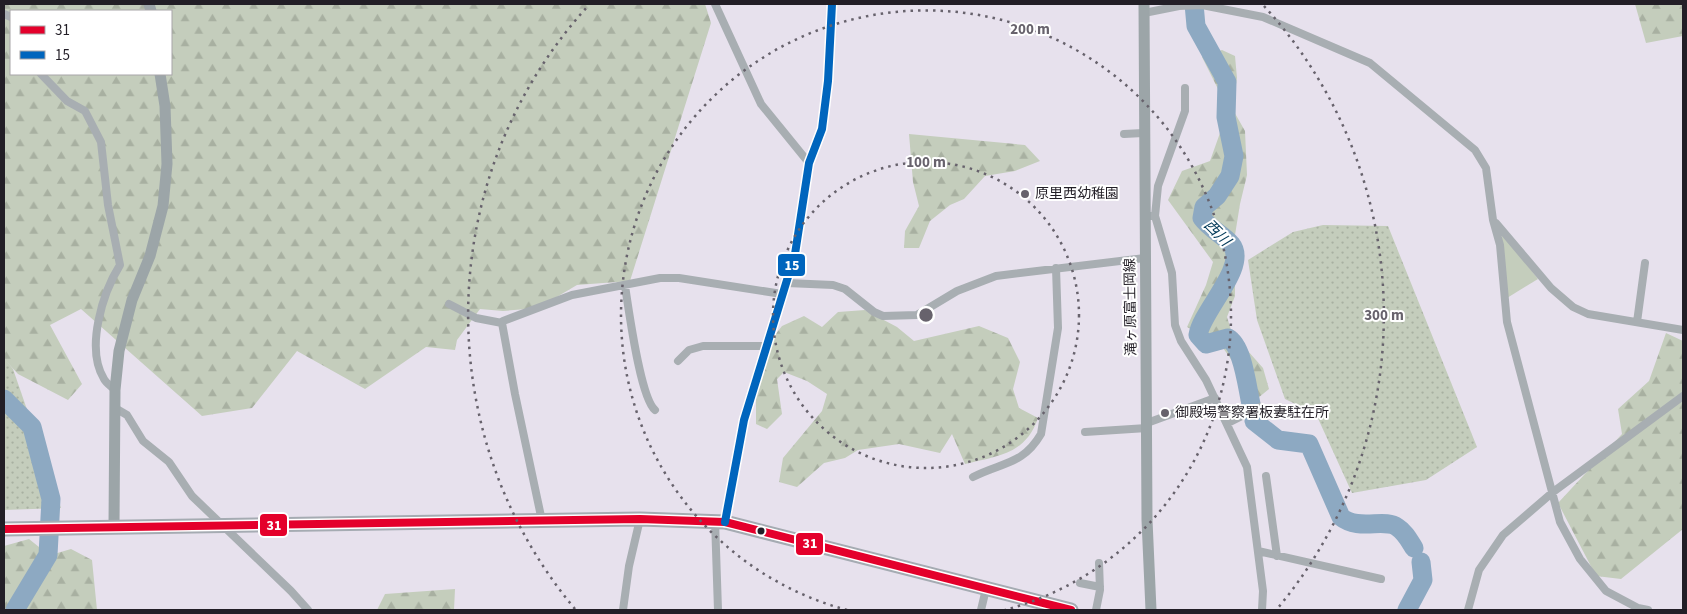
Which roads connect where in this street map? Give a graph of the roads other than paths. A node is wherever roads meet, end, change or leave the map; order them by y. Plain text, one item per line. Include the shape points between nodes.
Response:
1 (715, 4) edge
2 (832, 4) edge
3 (1202, 4) edge
4 (1214, 5) edge
5 (1144, 8) edge
6 (43, 75) edge
7 (160, 75) edge
8 (1185, 88) dead end
9 (1144, 133) junction
10 (1124, 134) dead end
11 (809, 163) junction
12 (1150, 216) junction
13 (1493, 220) junction
14 (1145, 258) junction
15 (1645, 263) dead end
16 (1056, 268) junction
17 (786, 283) junction
18 (625, 286) junction
19 (782, 294) junction
20 (449, 304) dead end
21 (1637, 322) junction
22 (502, 323) junction
23 (1683, 330) edge
24 (766, 346) junction
25 (678, 360) dead end
26 (115, 390) junction
27 (1683, 396) edge
28 (1216, 398) junction
29 (1260, 407) dead end
30 (115, 408) junction
31 (655, 410) dead end
32 (1228, 423) junction
33 (1147, 426) junction
34 (1085, 432) dead end
35 (1266, 476) dead end
36 (973, 478) dead end
37 (1553, 492) junction
38 (640, 519) junction
39 (542, 521) junction
40 (720, 521) junction
41 (220, 524) junction
42 (114, 526) junction
43 (4, 528) edge
44 (1258, 551) junction
45 (1277, 556) junction
46 (1099, 562) dead end
47 (1381, 579) dead end
48 (1080, 583) dead end
49 (1100, 587) junction
50 (986, 589) junction
51 (308, 610) edge
52 (623, 610) edge
53 (718, 610) edge
54 (981, 610) edge
55 (1071, 610) edge
56 (1096, 610) edge
57 (1151, 610) edge
58 (1262, 610) edge
59 (1468, 610) edge
60 (1648, 610) edge

1 - 11 street via 761,104
2 - 11 street via 822,129
3 - 4 street
3 - 5 street
4 - 13 street via 1263,17 1370,63 1475,150 1486,168
5 - 9 main road, 滝ヶ原富士岡線
6 - 26 street via 67,101 86,111 101,142 108,205 120,265 112,278 96,327 98,365 104,379
7 - 26 main road via 167,164 163,206 150,256 127,317
8 - 12 street via 1185,111
9 - 10 street
9 - 12 main road, 滝ヶ原富士岡線
11 - 17 street via 795,254
12 - 14 main road, 滝ヶ原富士岡線
12 - 28 street via 1172,273 1178,333 1189,357
13 - 21 street via 1550,288 1573,307 1588,314
13 - 37 street via 1500,245 1507,322
14 - 16 street
14 - 33 main road, 滝ヶ原富士岡線
15 - 21 street
16 - 17 street via 996,276 958,291 917,315 882,316 844,289 833,285
16 - 36 street via 1058,328 1041,434 1032,449 1021,458
17 - 19 street
18 - 19 street via 660,278 678,278
18 - 22 street via 572,295
18 - 31 street via 644,388 650,406
19 - 24 street
20 - 22 street via 476,318
21 - 23 street
22 - 39 street
24 - 25 street via 703,346 689,350
24 - 40 street
26 - 30 main road
27 - 37 street
28 - 32 street
28 - 33 street
29 - 32 street
30 - 41 street via 126,416 143,441 169,462 192,496
30 - 42 main road
32 - 44 street via 1247,467
33 - 34 street
33 - 57 main road, 滝ヶ原富士岡線
35 - 45 street
37 - 59 street via 1503,535 1479,570
37 - 60 street via 1560,522 1595,580 1606,591
38 - 39 highway
38 - 40 highway
38 - 52 street
39 - 41 highway
40 - 50 highway
40 - 53 street
41 - 42 highway
41 - 51 street
42 - 43 highway
44 - 45 street
44 - 58 street
45 - 47 street
46 - 49 street
48 - 49 street
49 - 56 street
50 - 54 street
50 - 55 highway

